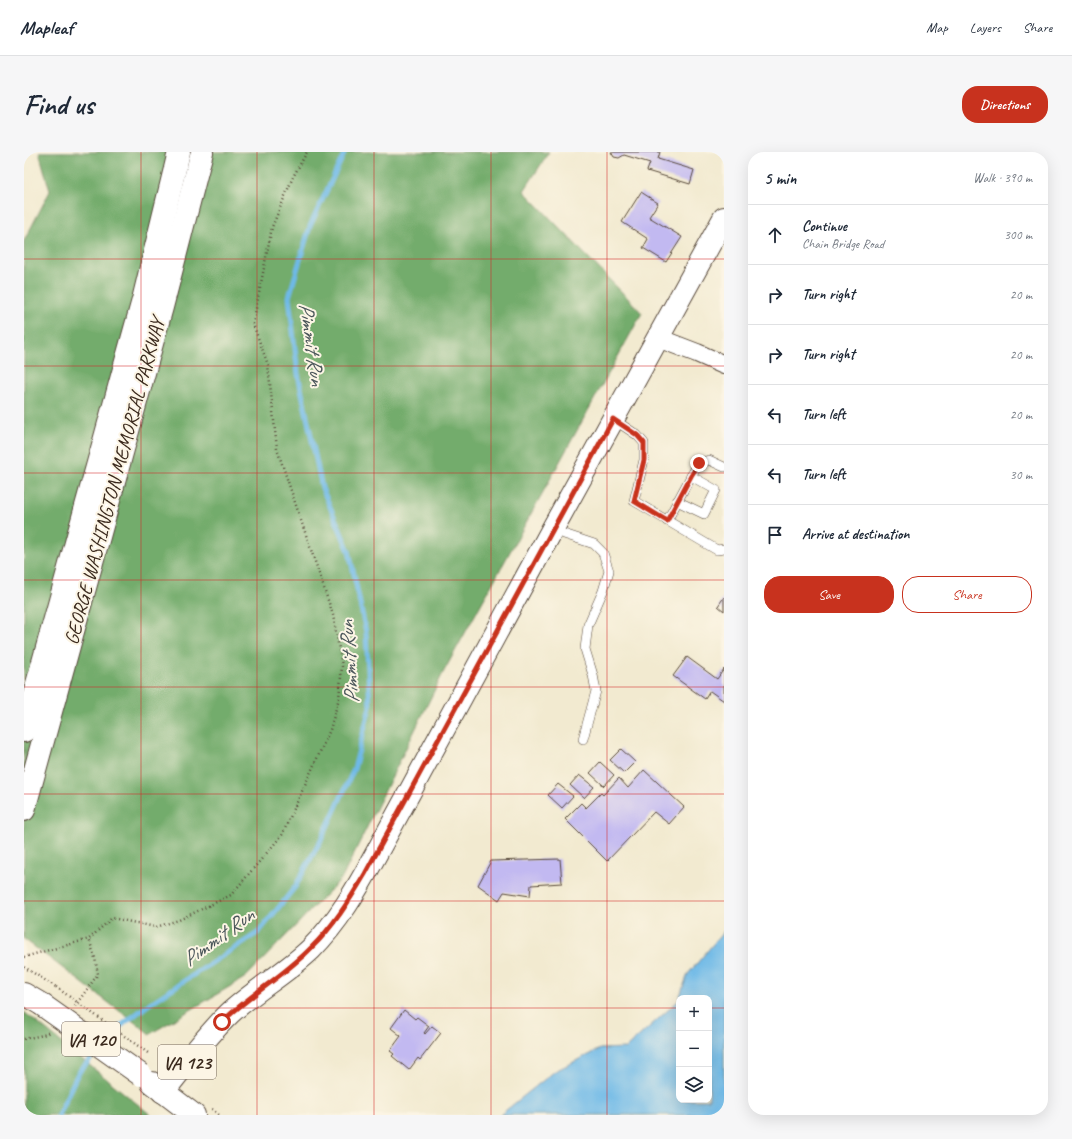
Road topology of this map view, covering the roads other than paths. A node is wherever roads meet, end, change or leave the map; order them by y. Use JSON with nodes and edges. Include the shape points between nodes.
{"nodes":[{"id":1,"x":179,"y":152,"type":"edge"},
{"id":2,"x":202,"y":152,"type":"edge"},
{"id":3,"x":724,"y":218,"type":"edge"},
{"id":4,"x":658,"y":338,"type":"junction"},
{"id":5,"x":724,"y":365,"type":"edge"},
{"id":6,"x":613,"y":419,"type":"junction"},
{"id":7,"x":724,"y":467,"type":"edge"},
{"id":8,"x":691,"y":476,"type":"junction"},
{"id":9,"x":677,"y":501,"type":"junction"},
{"id":10,"x":667,"y":521,"type":"junction"},
{"id":11,"x":552,"y":530,"type":"junction"},
{"id":12,"x":724,"y":549,"type":"edge"},
{"id":13,"x":24,"y":731,"type":"edge"},
{"id":14,"x":583,"y":739,"type":"dead end"},
{"id":15,"x":24,"y":810,"type":"edge"},
{"id":16,"x":33,"y":999,"type":"edge"},
{"id":17,"x":163,"y":1092,"type":"junction"},
{"id":18,"x":194,"y":1115,"type":"edge"}],
"edges":[{"from":1,"to":13,"type":"main road","name":"GEORGE WASHINGTON MEMORIAL PARKWAY","via":[[141,308]]},
{"from":2,"to":15,"type":"main road","name":"GEORGE WASHINGTON MEMORIAL PARKWAY","via":[[160,315]]},
{"from":3,"to":4,"type":"main road","number":"VA 123"},
{"from":4,"to":5,"type":"street"},
{"from":4,"to":6,"type":"main road","number":"VA 123"},
{"from":6,"to":10,"type":"lane","via":[[637,435],[644,443],[644,460],[634,501]]},
{"from":6,"to":11,"type":"main road","number":"VA 123"},
{"from":7,"to":8,"type":"lane","via":[[709,460],[699,463]]},
{"from":8,"to":9,"type":"lane"},
{"from":8,"to":9,"type":"lane","via":[[716,490],[704,514]]},
{"from":9,"to":10,"type":"lane"},
{"from":10,"to":12,"type":"lane","via":[[717,550]]},
{"from":11,"to":14,"type":"lane","via":[[594,544],[603,552],[609,571],[588,625],[585,649],[596,691]]},
{"from":11,"to":17,"type":"main road","number":"VA 123","via":[[346,905],[311,948],[222,1022]]},
{"from":16,"to":17,"type":"main road","number":"VA 120","bridge":true},
{"from":17,"to":18,"type":"main road","number":"VA 123"}]}
